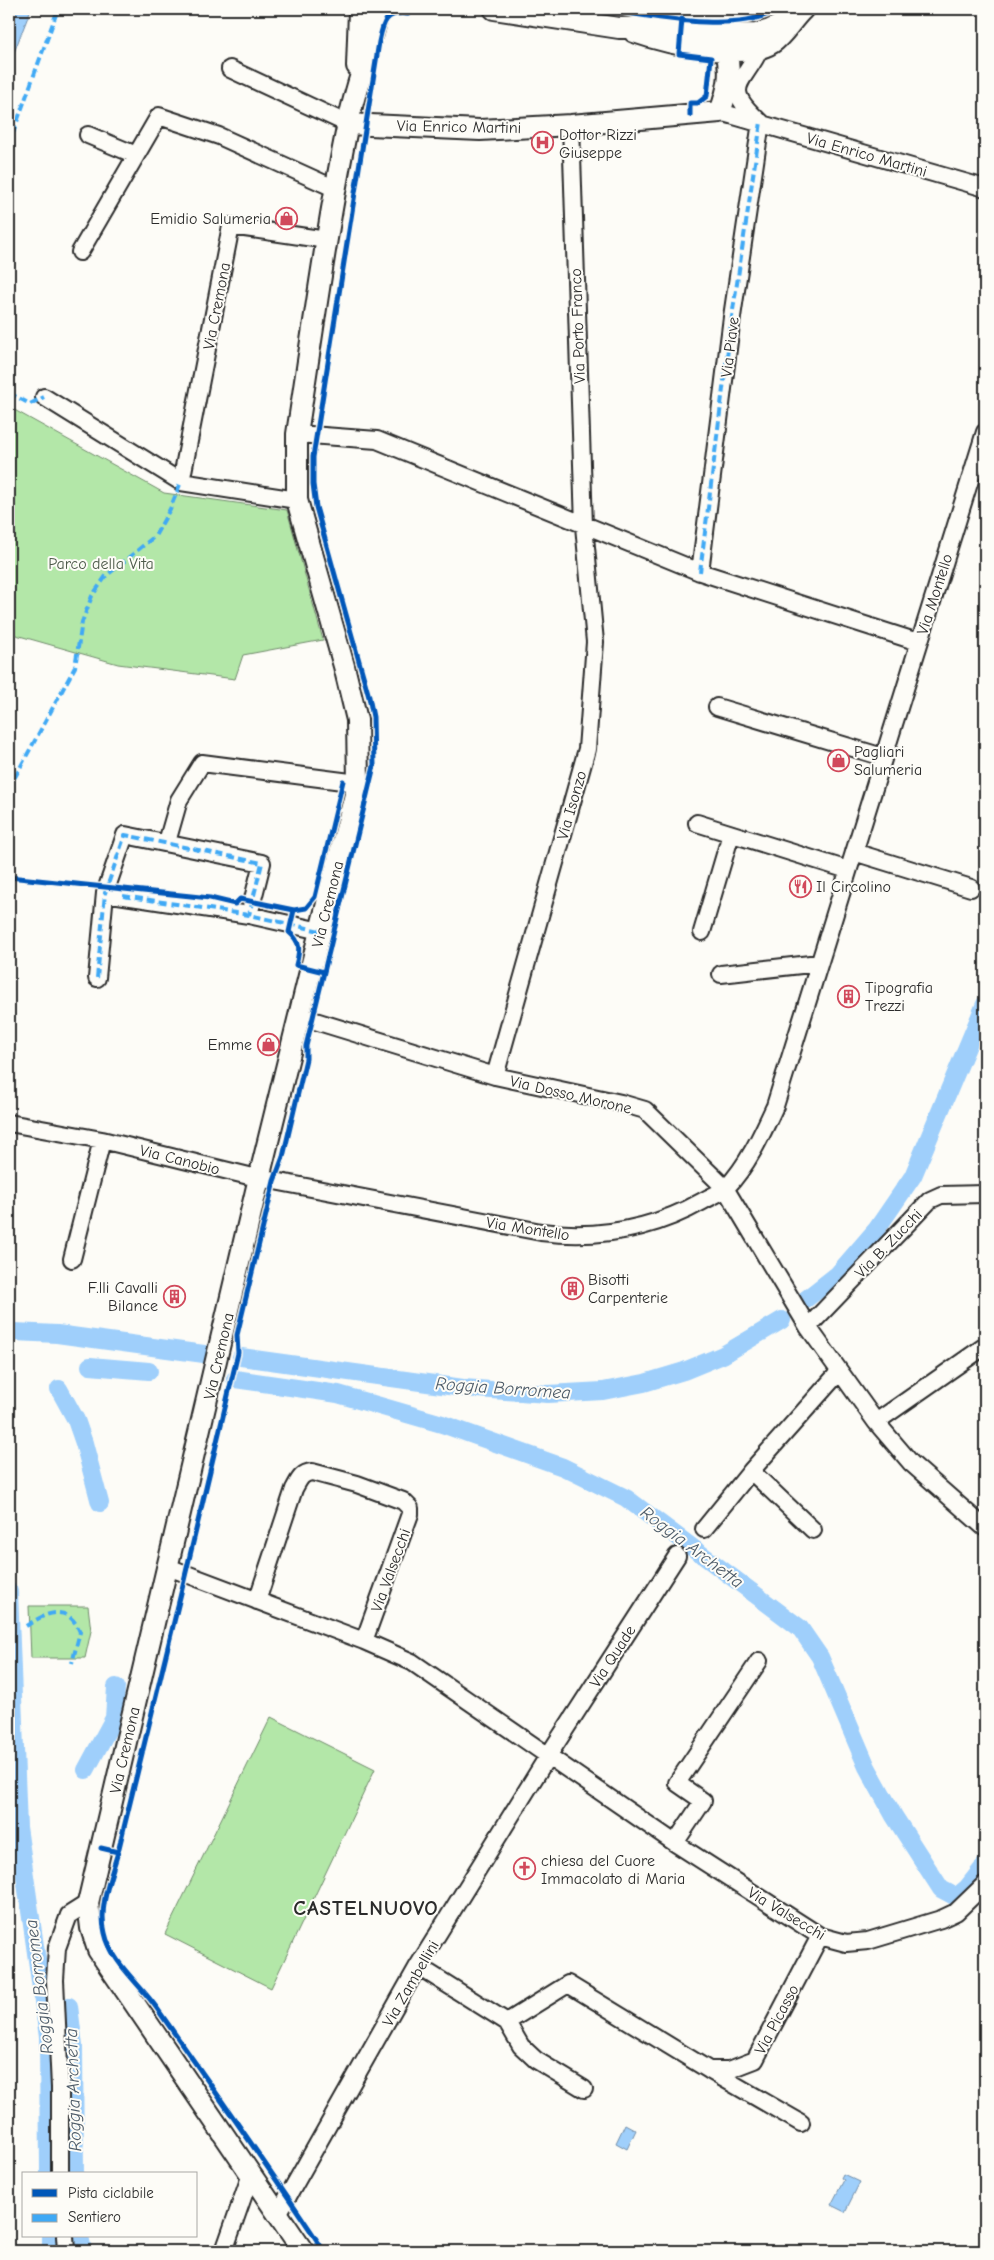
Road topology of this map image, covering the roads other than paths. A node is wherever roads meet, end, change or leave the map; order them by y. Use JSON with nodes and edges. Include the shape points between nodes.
{"nodes":[{"id":1,"x":494,"y":9,"type":"edge"},
{"id":2,"x":369,"y":10,"type":"edge"},
{"id":3,"x":796,"y":15,"type":"edge"},
{"id":4,"x":619,"y":28,"type":"junction"},
{"id":5,"x":760,"y":49,"type":"junction"},
{"id":6,"x":726,"y":51,"type":"junction"},
{"id":7,"x":230,"y":69,"type":"dead end"},
{"id":8,"x":720,"y":112,"type":"junction"},
{"id":9,"x":761,"y":122,"type":"junction"},
{"id":10,"x":348,"y":124,"type":"junction"},
{"id":11,"x":571,"y":125,"type":"junction"},
{"id":12,"x":88,"y":135,"type":"dead end"},
{"id":13,"x":136,"y":155,"type":"junction"},
{"id":14,"x":985,"y":188,"type":"edge"},
{"id":15,"x":336,"y":189,"type":"junction"},
{"id":16,"x":327,"y":240,"type":"junction"},
{"id":17,"x":80,"y":252,"type":"dead end"},
{"id":18,"x":44,"y":397,"type":"dead end"},
{"id":19,"x":985,"y":432,"type":"edge"},
{"id":20,"x":297,"y":434,"type":"junction"},
{"id":21,"x":181,"y":482,"type":"junction"},
{"id":22,"x":297,"y":500,"type":"junction"},
{"id":23,"x":584,"y":526,"type":"junction"},
{"id":24,"x":700,"y":572,"type":"junction"},
{"id":25,"x":918,"y":642,"type":"junction"},
{"id":26,"x":717,"y":707,"type":"dead end"},
{"id":27,"x":883,"y":757,"type":"junction"},
{"id":28,"x":358,"y":783,"type":"junction"},
{"id":29,"x":697,"y":823,"type":"dead end"},
{"id":30,"x":731,"y":834,"type":"junction"},
{"id":31,"x":167,"y":842,"type":"junction"},
{"id":32,"x":854,"y":852,"type":"junction"},
{"id":33,"x":848,"y":870,"type":"junction"},
{"id":34,"x":971,"y":888,"type":"dead end"},
{"id":35,"x":105,"y":893,"type":"junction"},
{"id":36,"x":249,"y":915,"type":"junction"},
{"id":37,"x":320,"y":931,"type":"junction"},
{"id":38,"x":702,"y":932,"type":"dead end"},
{"id":39,"x":819,"y":963,"type":"junction"},
{"id":40,"x":721,"y":974,"type":"dead end"},
{"id":41,"x":97,"y":978,"type":"dead end"},
{"id":42,"x":299,"y":1016,"type":"junction"},
{"id":43,"x":495,"y":1076,"type":"junction"},
{"id":44,"x":9,"y":1123,"type":"edge"},
{"id":45,"x":102,"y":1140,"type":"junction"},
{"id":46,"x":259,"y":1178,"type":"junction"},
{"id":47,"x":726,"y":1188,"type":"junction"},
{"id":48,"x":985,"y":1194,"type":"edge"},
{"id":49,"x":72,"y":1259,"type":"dead end"},
{"id":50,"x":808,"y":1327,"type":"junction"},
{"id":51,"x":985,"y":1346,"type":"edge"},
{"id":52,"x":839,"y":1372,"type":"junction"},
{"id":53,"x":876,"y":1422,"type":"junction"},
{"id":54,"x":751,"y":1471,"type":"junction"},
{"id":55,"x":985,"y":1528,"type":"edge"},
{"id":56,"x":704,"y":1529,"type":"dead end"},
{"id":57,"x":813,"y":1530,"type":"dead end"},
{"id":58,"x":677,"y":1556,"type":"dead end"},
{"id":59,"x":168,"y":1567,"type":"junction"},
{"id":60,"x":257,"y":1602,"type":"junction"},
{"id":61,"x":364,"y":1641,"type":"junction"},
{"id":62,"x":759,"y":1661,"type":"dead end"},
{"id":63,"x":548,"y":1756,"type":"junction"},
{"id":64,"x":674,"y":1843,"type":"junction"},
{"id":65,"x":985,"y":1884,"type":"edge"},
{"id":66,"x":88,"y":1903,"type":"junction"},
{"id":67,"x":820,"y":1936,"type":"junction"},
{"id":68,"x":418,"y":1966,"type":"junction"},
{"id":69,"x":507,"y":2022,"type":"junction"},
{"id":70,"x":710,"y":2070,"type":"junction"},
{"id":71,"x":584,"y":2089,"type":"dead end"},
{"id":72,"x":801,"y":2123,"type":"dead end"},
{"id":73,"x":60,"y":2172,"type":"edge"},
{"id":74,"x":251,"y":2174,"type":"junction"},
{"id":75,"x":278,"y":2214,"type":"junction"},
{"id":76,"x":65,"y":2238,"type":"edge"},
{"id":77,"x":66,"y":2251,"type":"edge"},
{"id":78,"x":224,"y":2251,"type":"edge"},
{"id":79,"x":303,"y":2251,"type":"edge"}],
"edges":[{"from":1,"to":4,"type":"street"},
{"from":2,"to":10,"type":"street","name":"Via Cremona"},
{"from":3,"to":4,"type":"street","via":[[756,34],[726,35],[664,27]]},
{"from":3,"to":5,"type":"street","via":[[783,34]]},
{"from":4,"to":6,"type":"street","via":[[660,41]]},
{"from":5,"to":6,"type":"street"},
{"from":5,"to":9,"type":"street","via":[[739,82],[738,94],[740,102]]},
{"from":6,"to":8,"type":"street","via":[[730,77]]},
{"from":7,"to":10,"type":"street"},
{"from":8,"to":9,"type":"street","name":"Via Enrico Martini"},
{"from":8,"to":11,"type":"street","name":"Via Enrico Martini"},
{"from":9,"to":14,"type":"street","name":"Via Enrico Martini"},
{"from":9,"to":24,"type":"street","name":"Via Piave","via":[[732,316]]},
{"from":10,"to":11,"type":"street","name":"Via Enrico Martini","via":[[480,130]]},
{"from":10,"to":15,"type":"street","name":"Via Cremona"},
{"from":11,"to":23,"type":"street","name":"Via Porto Franco"},
{"from":12,"to":13,"type":"street"},
{"from":13,"to":15,"type":"street","via":[[159,116],[219,136]]},
{"from":13,"to":17,"type":"street"},
{"from":15,"to":16,"type":"street","name":"Via Cremona"},
{"from":16,"to":20,"type":"street","name":"Via Cremona"},
{"from":16,"to":21,"type":"street","name":"Via Cremona","via":[[231,226]]},
{"from":18,"to":21,"type":"street"},
{"from":19,"to":25,"type":"street","name":"Via Montello"},
{"from":20,"to":22,"type":"street","name":"Via Cremona"},
{"from":20,"to":23,"type":"street","via":[[377,440]]},
{"from":21,"to":22,"type":"street"},
{"from":22,"to":28,"type":"street","name":"Via Cremona","via":[[357,720]]},
{"from":23,"to":24,"type":"street"},
{"from":23,"to":43,"type":"street","name":"Via Isonzo","via":[[595,642],[587,749]]},
{"from":24,"to":25,"type":"street"},
{"from":25,"to":27,"type":"street","name":"Via Montello"},
{"from":26,"to":27,"type":"street"},
{"from":27,"to":32,"type":"street","name":"Via Montello"},
{"from":28,"to":31,"type":"street","via":[[202,763],[178,800]]},
{"from":28,"to":37,"type":"street","name":"Via Cremona"},
{"from":29,"to":30,"type":"street"},
{"from":30,"to":33,"type":"street"},
{"from":30,"to":38,"type":"street"},
{"from":31,"to":35,"type":"street","via":[[125,835]]},
{"from":31,"to":36,"type":"street","via":[[262,863]]},
{"from":32,"to":33,"type":"street","name":"Via Montello"},
{"from":32,"to":34,"type":"street"},
{"from":33,"to":39,"type":"street","name":"Via Montello"},
{"from":35,"to":36,"type":"street"},
{"from":35,"to":41,"type":"street"},
{"from":36,"to":37,"type":"street"},
{"from":37,"to":42,"type":"street","name":"Via Cremona"},
{"from":39,"to":40,"type":"street"},
{"from":39,"to":47,"type":"street","name":"Via Montello","via":[[775,1106],[756,1147]]},
{"from":42,"to":43,"type":"street","name":"Via Dosso Morone"},
{"from":42,"to":46,"type":"street","name":"Via Cremona"},
{"from":43,"to":47,"type":"street","name":"Via Dosso Morone","via":[[645,1110]]},
{"from":44,"to":45,"type":"street","name":"Via Canobio"},
{"from":45,"to":46,"type":"street","name":"Via Canobio"},
{"from":45,"to":49,"type":"street"},
{"from":46,"to":47,"type":"street","name":"Via Montello","via":[[573,1236],[631,1230],[688,1209]]},
{"from":46,"to":59,"type":"street","name":"Via Cremona"},
{"from":47,"to":50,"type":"street","name":"Via Dosso Morone"},
{"from":48,"to":50,"type":"street","name":"Via B. Zucchi","via":[[941,1195],[930,1200]]},
{"from":50,"to":52,"type":"street","name":"Via Dosso Morone"},
{"from":51,"to":53,"type":"street"},
{"from":52,"to":53,"type":"street","name":"Via Dosso Morone"},
{"from":52,"to":54,"type":"street"},
{"from":53,"to":55,"type":"street","name":"Via Dosso Morone","via":[[911,1463]]},
{"from":54,"to":56,"type":"street"},
{"from":54,"to":57,"type":"street"},
{"from":58,"to":63,"type":"street","name":"Via Quade"},
{"from":59,"to":60,"type":"street","name":"Via Valsecchi"},
{"from":59,"to":66,"type":"street","name":"Via Cremona"},
{"from":60,"to":61,"type":"street","name":"Via Valsecchi"},
{"from":60,"to":61,"type":"street","name":"Via Valsecchi","via":[[300,1476],[312,1472],[357,1484],[403,1501],[410,1508]]},
{"from":61,"to":63,"type":"street","name":"Via Valsecchi","via":[[412,1662]]},
{"from":62,"to":64,"type":"street","via":[[677,1783],[703,1801]]},
{"from":63,"to":64,"type":"street","name":"Via Valsecchi"},
{"from":63,"to":68,"type":"street","name":"Via Zambellini"},
{"from":64,"to":67,"type":"street","name":"Via Valsecchi"},
{"from":65,"to":67,"type":"street","name":"Via Valsecchi","via":[[956,1912],[941,1919],[868,1941],[846,1943]]},
{"from":66,"to":73,"type":"street","via":[[69,1915],[57,1948]]},
{"from":66,"to":74,"type":"street","name":"Via Cremona","via":[[98,1950]]},
{"from":67,"to":70,"type":"street","name":"Via Picasso","via":[[755,2060],[729,2070]]},
{"from":68,"to":69,"type":"street"},
{"from":68,"to":75,"type":"street","name":"Via Zambellini"},
{"from":69,"to":70,"type":"street","via":[[568,1984]]},
{"from":69,"to":71,"type":"street","via":[[521,2046],[536,2060]]},
{"from":70,"to":72,"type":"street"},
{"from":74,"to":75,"type":"street","name":"Via Cremona"},
{"from":74,"to":78,"type":"street"},
{"from":75,"to":79,"type":"street","name":"Via Cremona"},
{"from":76,"to":77,"type":"street"}]}
